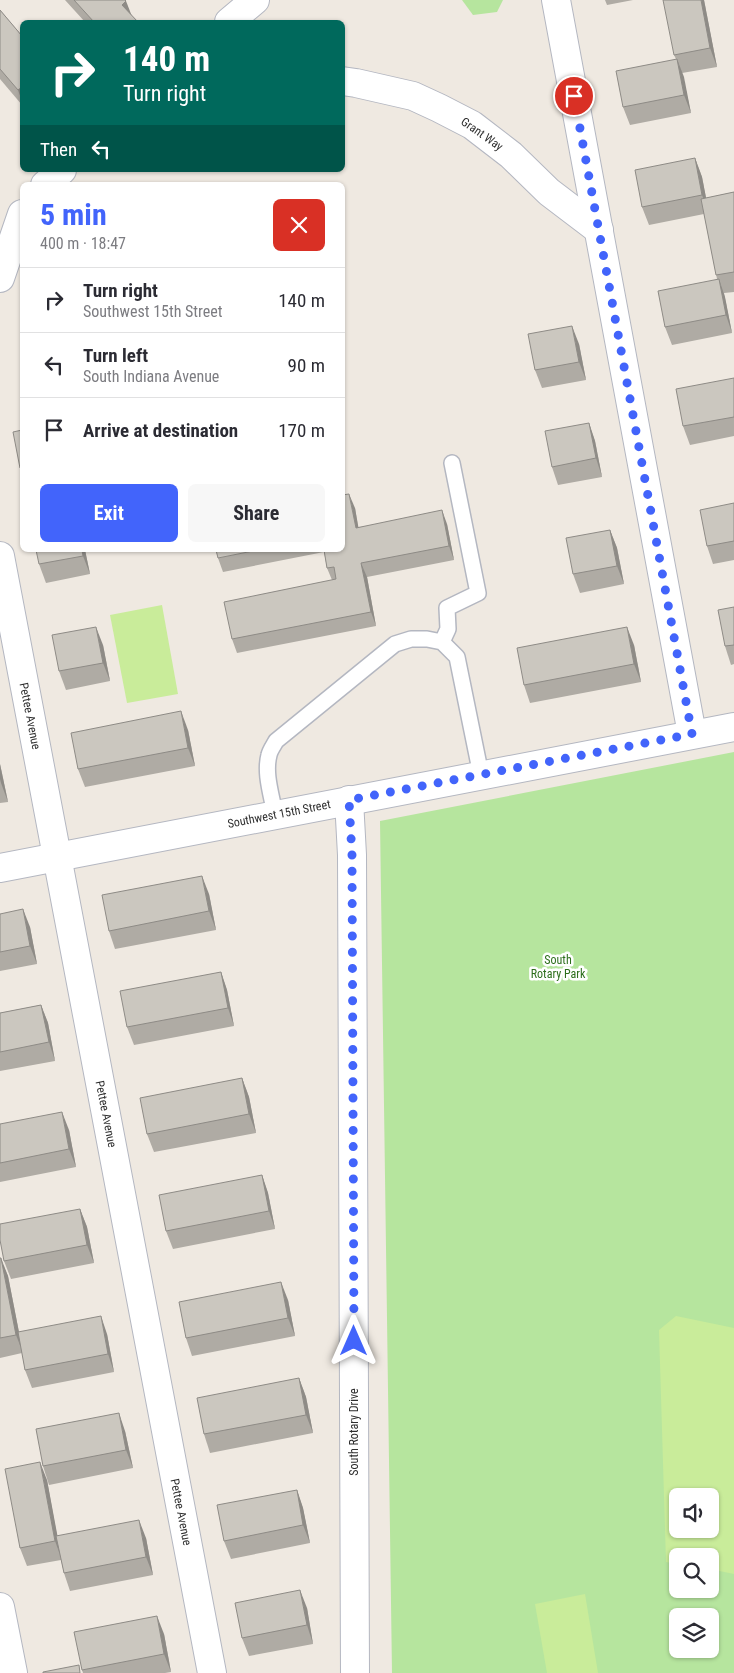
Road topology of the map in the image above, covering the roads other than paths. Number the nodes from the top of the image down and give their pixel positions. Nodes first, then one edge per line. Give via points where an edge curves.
1 (255, 0) edge
2 (556, 0) edge
3 (230, 20) edge
4 (345, 81) edge
5 (60, 172) edge
6 (48, 182) edge
7 (20, 208) edge
8 (20, 220) edge
9 (0, 226) edge
10 (600, 230) junction
11 (0, 278) edge
12 (452, 463) dead end
13 (0, 556) edge
14 (442, 642) junction
15 (734, 726) edge
16 (692, 734) junction
17 (481, 775) junction
18 (349, 800) junction
19 (275, 815) junction
20 (57, 857) junction
21 (0, 868) edge
22 (0, 1607) edge
23 (12, 1673) edge
24 (212, 1673) edge
25 (354, 1673) edge

1 - 3 street
2 - 10 street
4 - 10 street, Grant Way via 413,96 472,125
5 - 6 street
7 - 9 street
8 - 11 street
10 - 16 street
12 - 14 lane via 478,593 448,608 448,629
13 - 20 street, Pettee Avenue
14 - 17 lane via 457,657
14 - 19 lane via 411,639 395,644 276,741 269,754 268,766
15 - 16 street, Southwest 15th Street
16 - 17 street, Southwest 15th Street
17 - 18 street, Southwest 15th Street
18 - 19 street, Southwest 15th Street
18 - 25 street, South Rotary Drive via 352,855
19 - 20 street, Southwest 15th Street
20 - 21 street, Southwest 15th Street
20 - 24 street, Pettee Avenue
22 - 23 street

